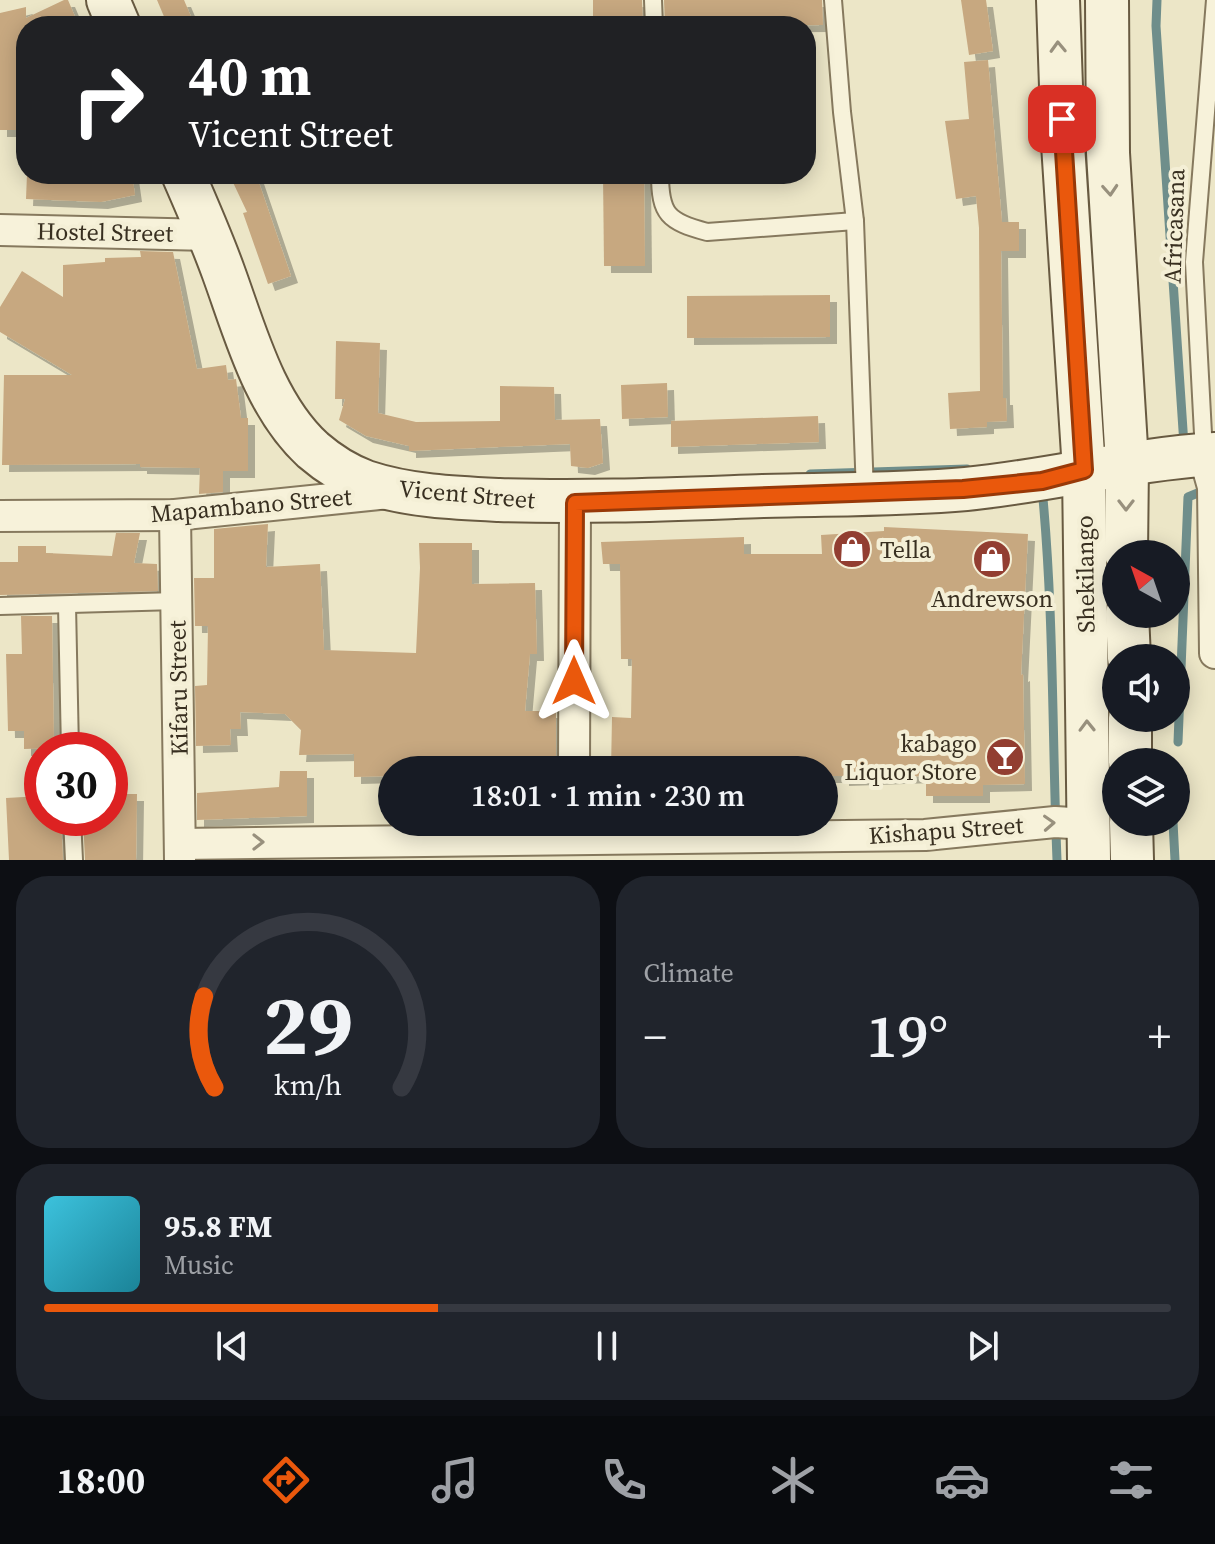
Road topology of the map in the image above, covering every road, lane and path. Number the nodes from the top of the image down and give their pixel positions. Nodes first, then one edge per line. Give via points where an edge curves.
1 (833, 0) edge
2 (1058, 0) edge
3 (1107, 0) edge
4 (1215, 0) edge
5 (187, 184) edge
6 (660, 184) edge
7 (855, 221) junction
8 (0, 230) edge
9 (209, 235) junction
10 (1209, 454) edge
11 (1127, 463) junction
12 (1084, 470) junction
13 (406, 491) junction
14 (865, 493) junction
15 (575, 503) junction
16 (175, 515) junction
17 (0, 516) edge
18 (1126, 540) edge
19 (177, 601) junction
20 (67, 605) junction
21 (0, 606) edge
22 (1215, 653) edge
23 (70, 732) edge
24 (574, 756) edge
25 (838, 834) edge
26 (73, 836) edge
27 (467, 836) edge
28 (1131, 836) edge
29 (1088, 842) edge
30 (180, 852) edge
31 (74, 860) edge
32 (1132, 860) edge

1 - 7 lane
12 -> 2 main road, Shekilango
3 -> 11 main road, Shekilango via 1108,153
4 - 10 lane, Africasana via 1194,262
5 - 9 main road, Vicent Street
6 - 7 lane via 667,213 685,226 707,232
7 - 14 lane
8 - 9 street, Hostel Street
9 - 13 main road, Vicent Street via 274,400 297,433 334,466 365,481
10 - 11 main road, Vicent Street
10 - 22 street
11 - 12 main road, Vicent Street
11 -> 18 main road, Shekilango
12 - 14 main road, Vicent Street via 1042,481
29 -> 12 main road, Shekilango
13 - 15 main road, Vicent Street
13 - 16 street, Mapambano Street
14 - 15 main road, Vicent Street
15 - 24 street
16 - 17 street, Mapambano Street
16 - 19 street, Kifaru Street
19 - 20 lane
19 - 30 street, Kifaru Street
20 - 21 lane
20 - 23 lane
25 -> 29 street, Kishapu Street via 925,835 1055,822
26 - 31 lane
30 -> 27 street, Kishapu Street
28 - 32 main road

